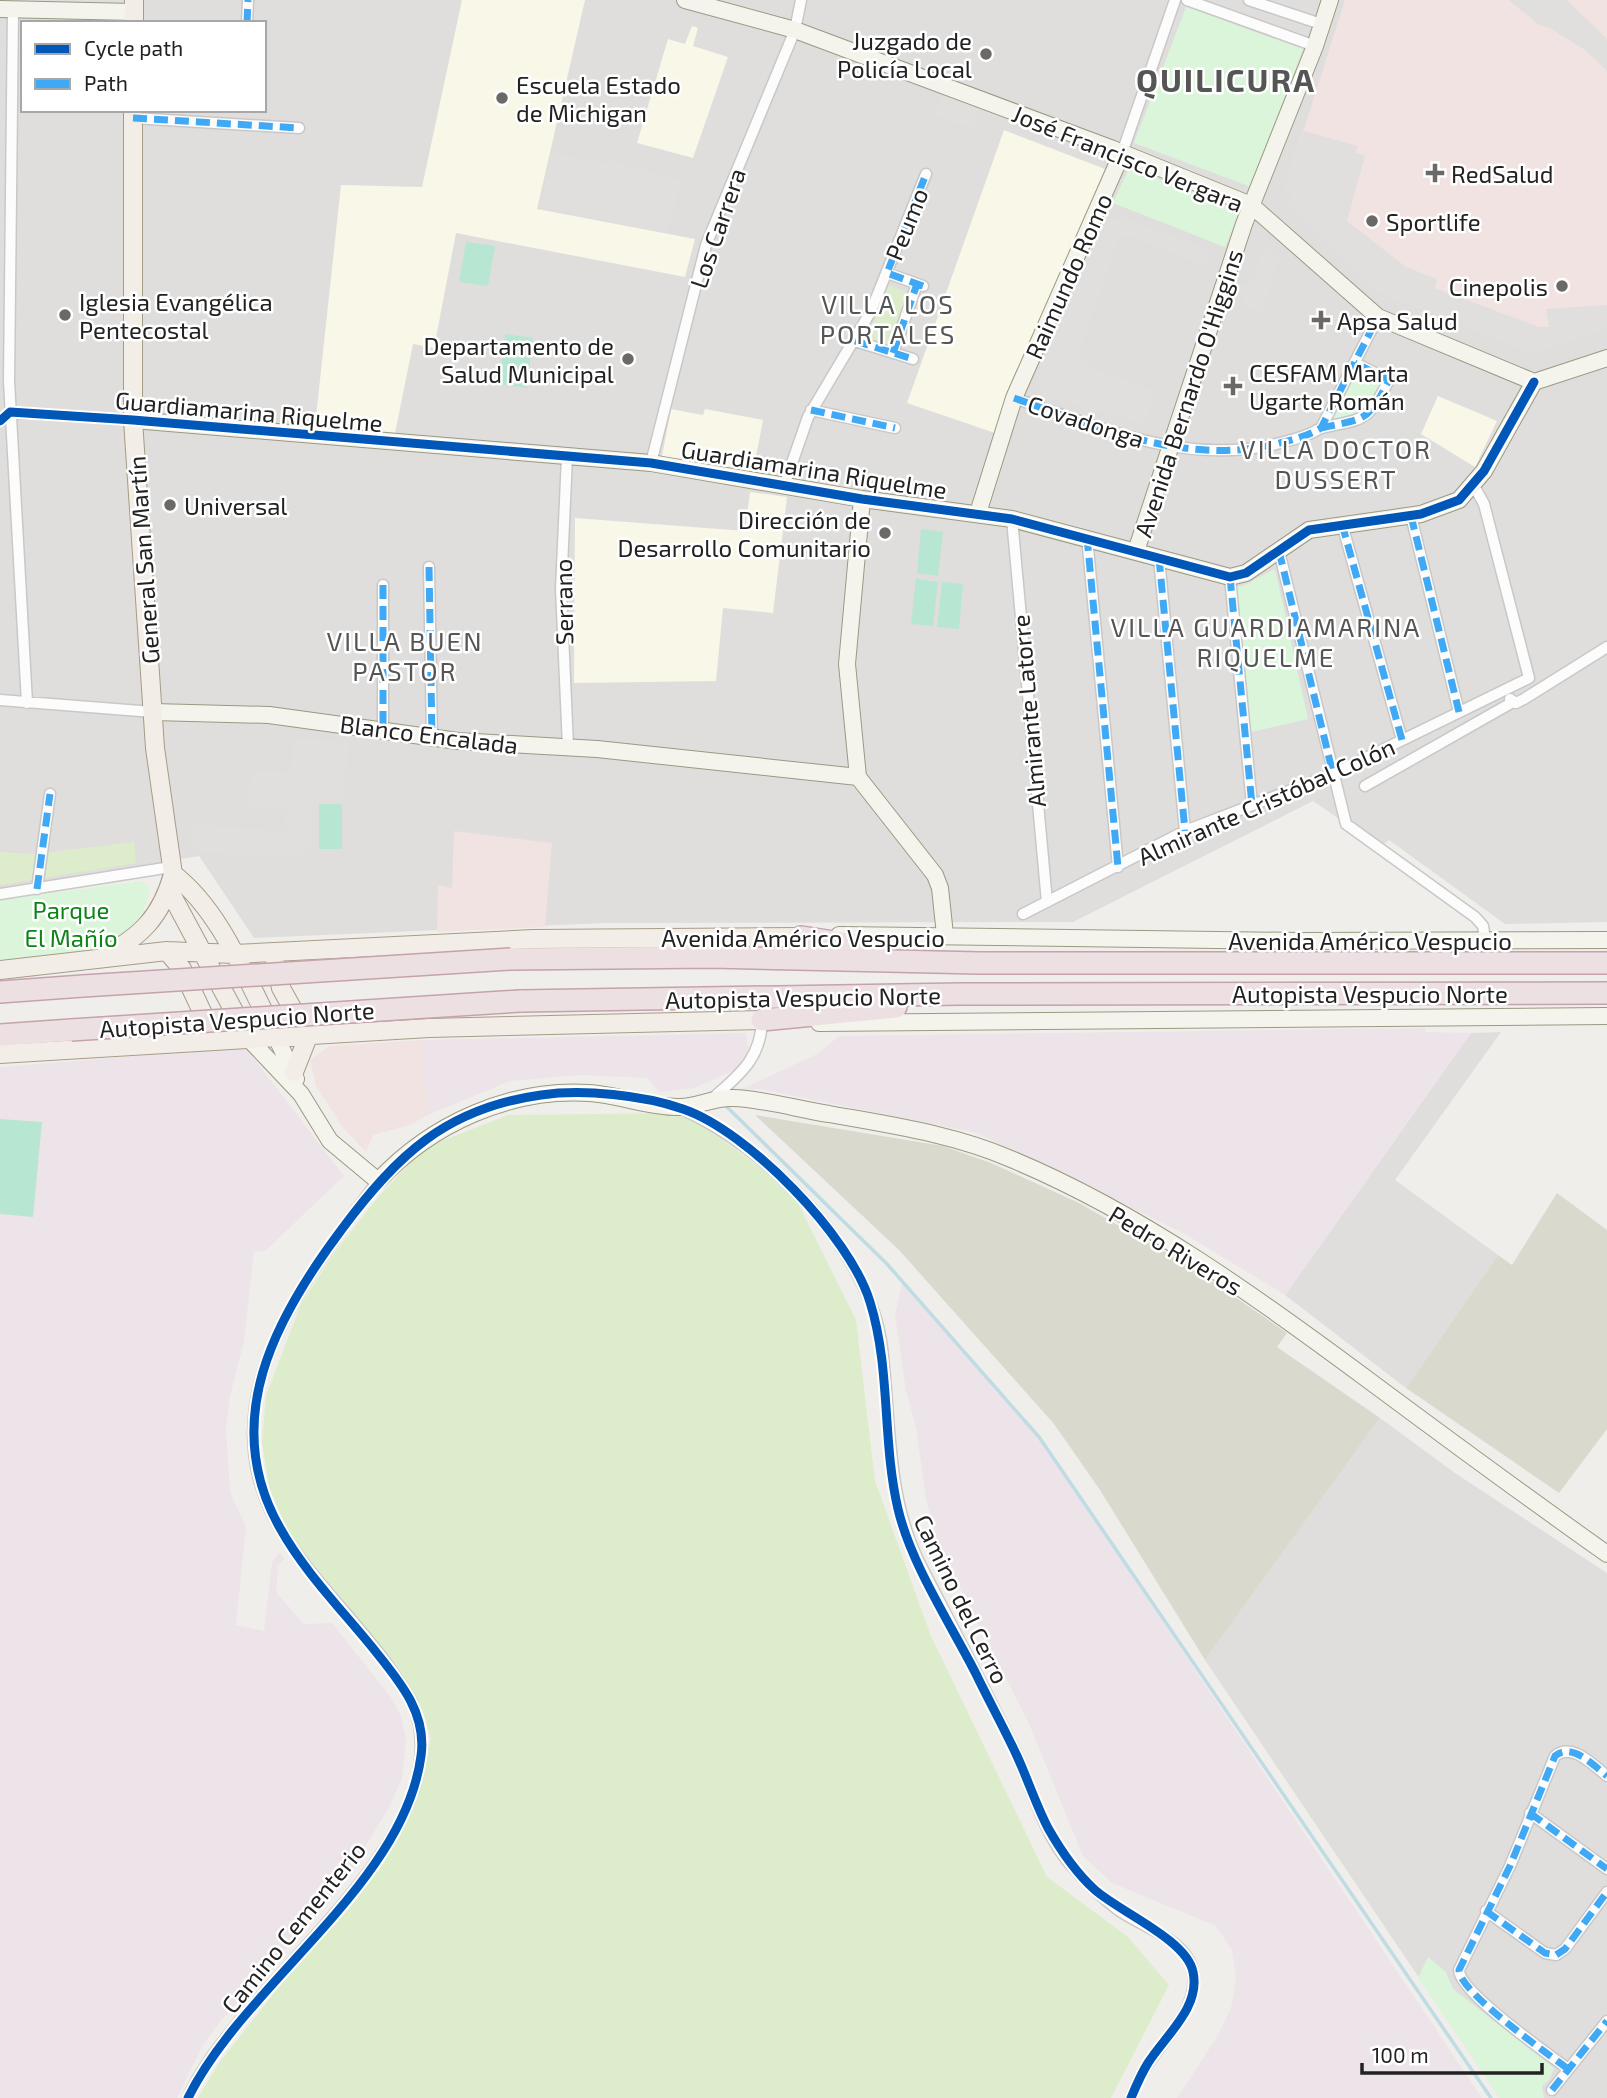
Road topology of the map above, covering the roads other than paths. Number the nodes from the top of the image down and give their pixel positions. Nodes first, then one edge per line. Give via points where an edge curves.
1 (248, 0) edge
2 (685, 0) edge
3 (801, 0) edge
4 (1175, 0) edge
5 (1187, 0) edge
6 (1249, 0) edge
7 (1330, 0) edge
8 (20, 7) edge
9 (134, 12) edge
10 (1241, 20) junction
11 (247, 21) edge
12 (1321, 24) junction
13 (795, 30) junction
14 (1315, 46) junction
15 (133, 114) edge
16 (299, 128) dead end
17 (1122, 153) junction
18 (926, 174) dead end
19 (1251, 205) junction
20 (887, 273) junction
21 (1378, 317) junction
22 (855, 341) junction
23 (893, 353) junction
24 (1607, 358) edge
25 (913, 359) dead end
26 (1355, 363) junction
27 (1534, 382) junction
28 (1014, 398) junction
29 (811, 410) junction
30 (10, 412) junction
31 (133, 420) junction
32 (0, 421) edge
33 (895, 428) dead end
34 (1321, 428) junction
35 (1170, 448) junction
36 (566, 457) junction
37 (651, 463) junction
38 (784, 486) junction
39 (1474, 486) junction
40 (862, 499) junction
41 (978, 513) junction
42 (1411, 516) junction
43 (1012, 519) junction
44 (1342, 524) junction
45 (1087, 537) junction
46 (1136, 551) junction
47 (1279, 551) junction
48 (1159, 558) junction
49 (429, 567) dead end
50 (1230, 577) junction
51 (383, 585) dead end
52 (1607, 647) edge
53 (1509, 689) junction
54 (0, 700) edge
55 (1513, 702) junction
56 (27, 703) junction
57 (153, 712) junction
58 (1459, 712) junction
59 (383, 730) junction
60 (432, 738) junction
61 (1402, 740) junction
62 (568, 747) junction
63 (1333, 774) junction
64 (858, 777) junction
65 (1364, 786) dead end
66 (50, 794) dead end
67 (1252, 806) junction
68 (1185, 831) junction
69 (1118, 867) junction
70 (171, 877) junction
71 (37, 889) junction
72 (0, 894) edge
73 (1046, 902) junction
74 (1023, 914) dead end
75 (945, 936) junction
76 (801, 937) junction
77 (1485, 940) junction
78 (1607, 940) edge
79 (167, 951) junction
80 (202, 952) junction
81 (277, 952) junction
82 (234, 954) junction
83 (101, 958) junction
84 (979, 963) junction
85 (1607, 963) edge
86 (0, 970) edge
87 (0, 992) edge
88 (1607, 993) edge
89 (960, 994) junction
90 (1607, 1016) edge
91 (762, 1020) junction
92 (309, 1034) junction
93 (0, 1035) edge
94 (276, 1037) junction
95 (248, 1038) junction
96 (213, 1040) junction
97 (0, 1054) edge
98 (294, 1073) junction
99 (301, 1094) junction
100 (712, 1099) junction
101 (680, 1108) junction
102 (378, 1181) junction
103 (1607, 1554) edge
104 (1607, 1776) edge
105 (1530, 1813) junction
106 (1607, 1869) edge
107 (1607, 1892) edge
108 (1486, 1911) junction
109 (1607, 2021) edge
110 (1568, 2069) junction
111 (1552, 2090) dead end
112 (187, 2098) edge
113 (1131, 2098) edge

1 - 11 street
2 - 13 street, José Francisco Vergara
3 - 13 street, Los Carrera
4 - 17 street, Raimundo Romo
5 - 10 street
6 - 10 street
6 - 12 street
7 - 12 street, Avenida Bernardo O'Higgins
8 - 9 street
8 - 30 street
10 - 14 street
12 - 14 street, Avenida Bernardo O'Higgins
13 - 17 street, José Francisco Vergara
13 - 37 street, Los Carrera via 706,245
14 - 19 street, Avenida Bernardo O'Higgins
15 - 16 street, General San Martín
15 - 31 main road, General San Martín
17 - 19 street, José Francisco Vergara
17 - 28 street, Raimundo Romo
18 - 20 street, Peumo
19 - 21 street, José Francisco Vergara
19 - 35 street, Avenida Bernardo O'Higgins
20 - 22 street, Peumo
20 - 23 street via 920,285
21 - 26 street
21 - 27 street, José Francisco Vergara
22 - 23 street
22 - 29 street, Peumo
23 - 25 street
24 - 27 street
26 - 34 street
26 - 34 street, Covadonga via 1389,380 1376,407 1365,418
27 - 39 street
28 - 35 street, Covadonga
28 - 41 street, Raimundo Romo
29 - 33 street
29 - 38 street, Peumo
30 - 31 street, Guardiamarina Riquelme
30 - 32 street
30 - 56 street
31 - 36 street, Guardiamarina Riquelme
31 - 57 main road, General San Martín
34 - 35 street, Covadonga via 1255,449
35 - 46 street, Avenida Bernardo O'Higgins
36 - 37 street, Guardiamarina Riquelme
36 - 62 street, Serrano via 561,589
37 - 38 street, Guardiamarina Riquelme
38 - 40 street, Guardiamarina Riquelme
39 - 42 street via 1452,504
39 - 53 street, Almirante Cristóbal Colón via 1484,504 1529,678
40 - 41 street, Guardiamarina Riquelme
40 - 64 street via 847,664
41 - 43 street, Guardiamarina Riquelme
42 - 44 street
42 - 58 street
43 - 45 street, Guardiamarina Riquelme
43 - 73 street, Almirante Latorre
44 - 47 street via 1309,530
44 - 61 street
45 - 46 street, Guardiamarina Riquelme
45 - 69 street
46 - 48 street, Guardiamarina Riquelme
47 - 50 street via 1246,573
47 - 63 street
48 - 50 street, Guardiamarina Riquelme
48 - 68 street
49 - 60 street
50 - 67 street
51 - 59 street
52 - 55 street
53 - 55 street
53 - 58 street, Almirante Cristóbal Colón
54 - 56 street, Blanco Encalada
55 - 65 street
56 - 57 street, Blanco Encalada
57 - 59 street, Blanco Encalada via 269,715
57 - 70 main road, General San Martín
58 - 61 street, Almirante Cristóbal Colón
59 - 60 street, Blanco Encalada
60 - 62 street, Blanco Encalada
61 - 63 street, Almirante Cristóbal Colón
62 - 64 street, Blanco Encalada
63 - 67 street, Almirante Cristóbal Colón
63 - 77 street via 1346,824 1475,917 1483,926
64 - 75 street via 935,875
66 - 71 street
67 - 68 street, Almirante Cristóbal Colón
68 - 69 street, Almirante Cristóbal Colón
69 - 73 street, Almirante Cristóbal Colón
70 - 71 street
70 - 80 main road, General San Martín
70 - 82 main road via 191,888
70 - 83 main road via 148,927
71 - 72 street
73 - 74 street, Almirante Cristóbal Colón
75 - 76 street, Avenida Américo Vespucio
75 - 77 street, Avenida Américo Vespucio
76 - 81 main road, Avenida Américo Vespucio via 533,939
76 - 84 highway
77 - 78 street, Avenida Américo Vespucio
79 - 80 main road, Avenida Américo Vespucio
79 - 83 main road, Avenida Américo Vespucio
79 - 96 main road via 182,970
80 - 82 main road, Avenida Américo Vespucio
80 - 95 main road, General San Martín
81 - 82 main road, Avenida Américo Vespucio
81 - 92 main road via 281,988
82 - 94 main road
83 - 86 main road, Avenida Américo Vespucio
84 - 85 highway, Autopista Vespucio Norte
84 - 87 highway, Autopista Vespucio Norte, bridge via 712,957 511,959
88 - 89 highway, Autopista Vespucio Norte
89 - 91 highway via 870,1010
89 - 93 highway, Autopista Vespucio Norte, bridge via 520,1001
90 - 91 street
91 - 92 main road
91 - 100 street via 754,1058
92 - 94 main road
92 - 98 main road
94 - 95 main road
94 - 98 street
95 - 96 main road
95 - 99 street
96 - 97 main road
98 - 99 street
99 - 102 street via 330,1142
100 - 101 street, Pedro Riveros
100 - 103 street, Pedro Riveros via 770,1104 958,1140 1065,1186 1184,1250
101 - 102 street, Camino Cementerio via 586,1093 514,1100 431,1135
101 - 113 street, Camino del Cerro via 715,1124 764,1162 808,1206 852,1264 868,1293 881,1344 898,1509 914,1552 1067,1860 1118,1909 1180,1949 1194,1970 1193,1996 1148,2062
102 - 112 street, Camino Cementerio via 312,1271 280,1328 258,1388 252,1442 259,1483 279,1527 412,1702 422,1734 419,1770 399,1823 367,1874 222,2043
104 - 105 street via 1574,1752 1563,1750 1553,1759
105 - 106 street
105 - 108 street
107 - 108 street via 1556,1955 1545,1953
108 - 110 street via 1460,1968 1462,1982
109 - 110 street
110 - 111 street

